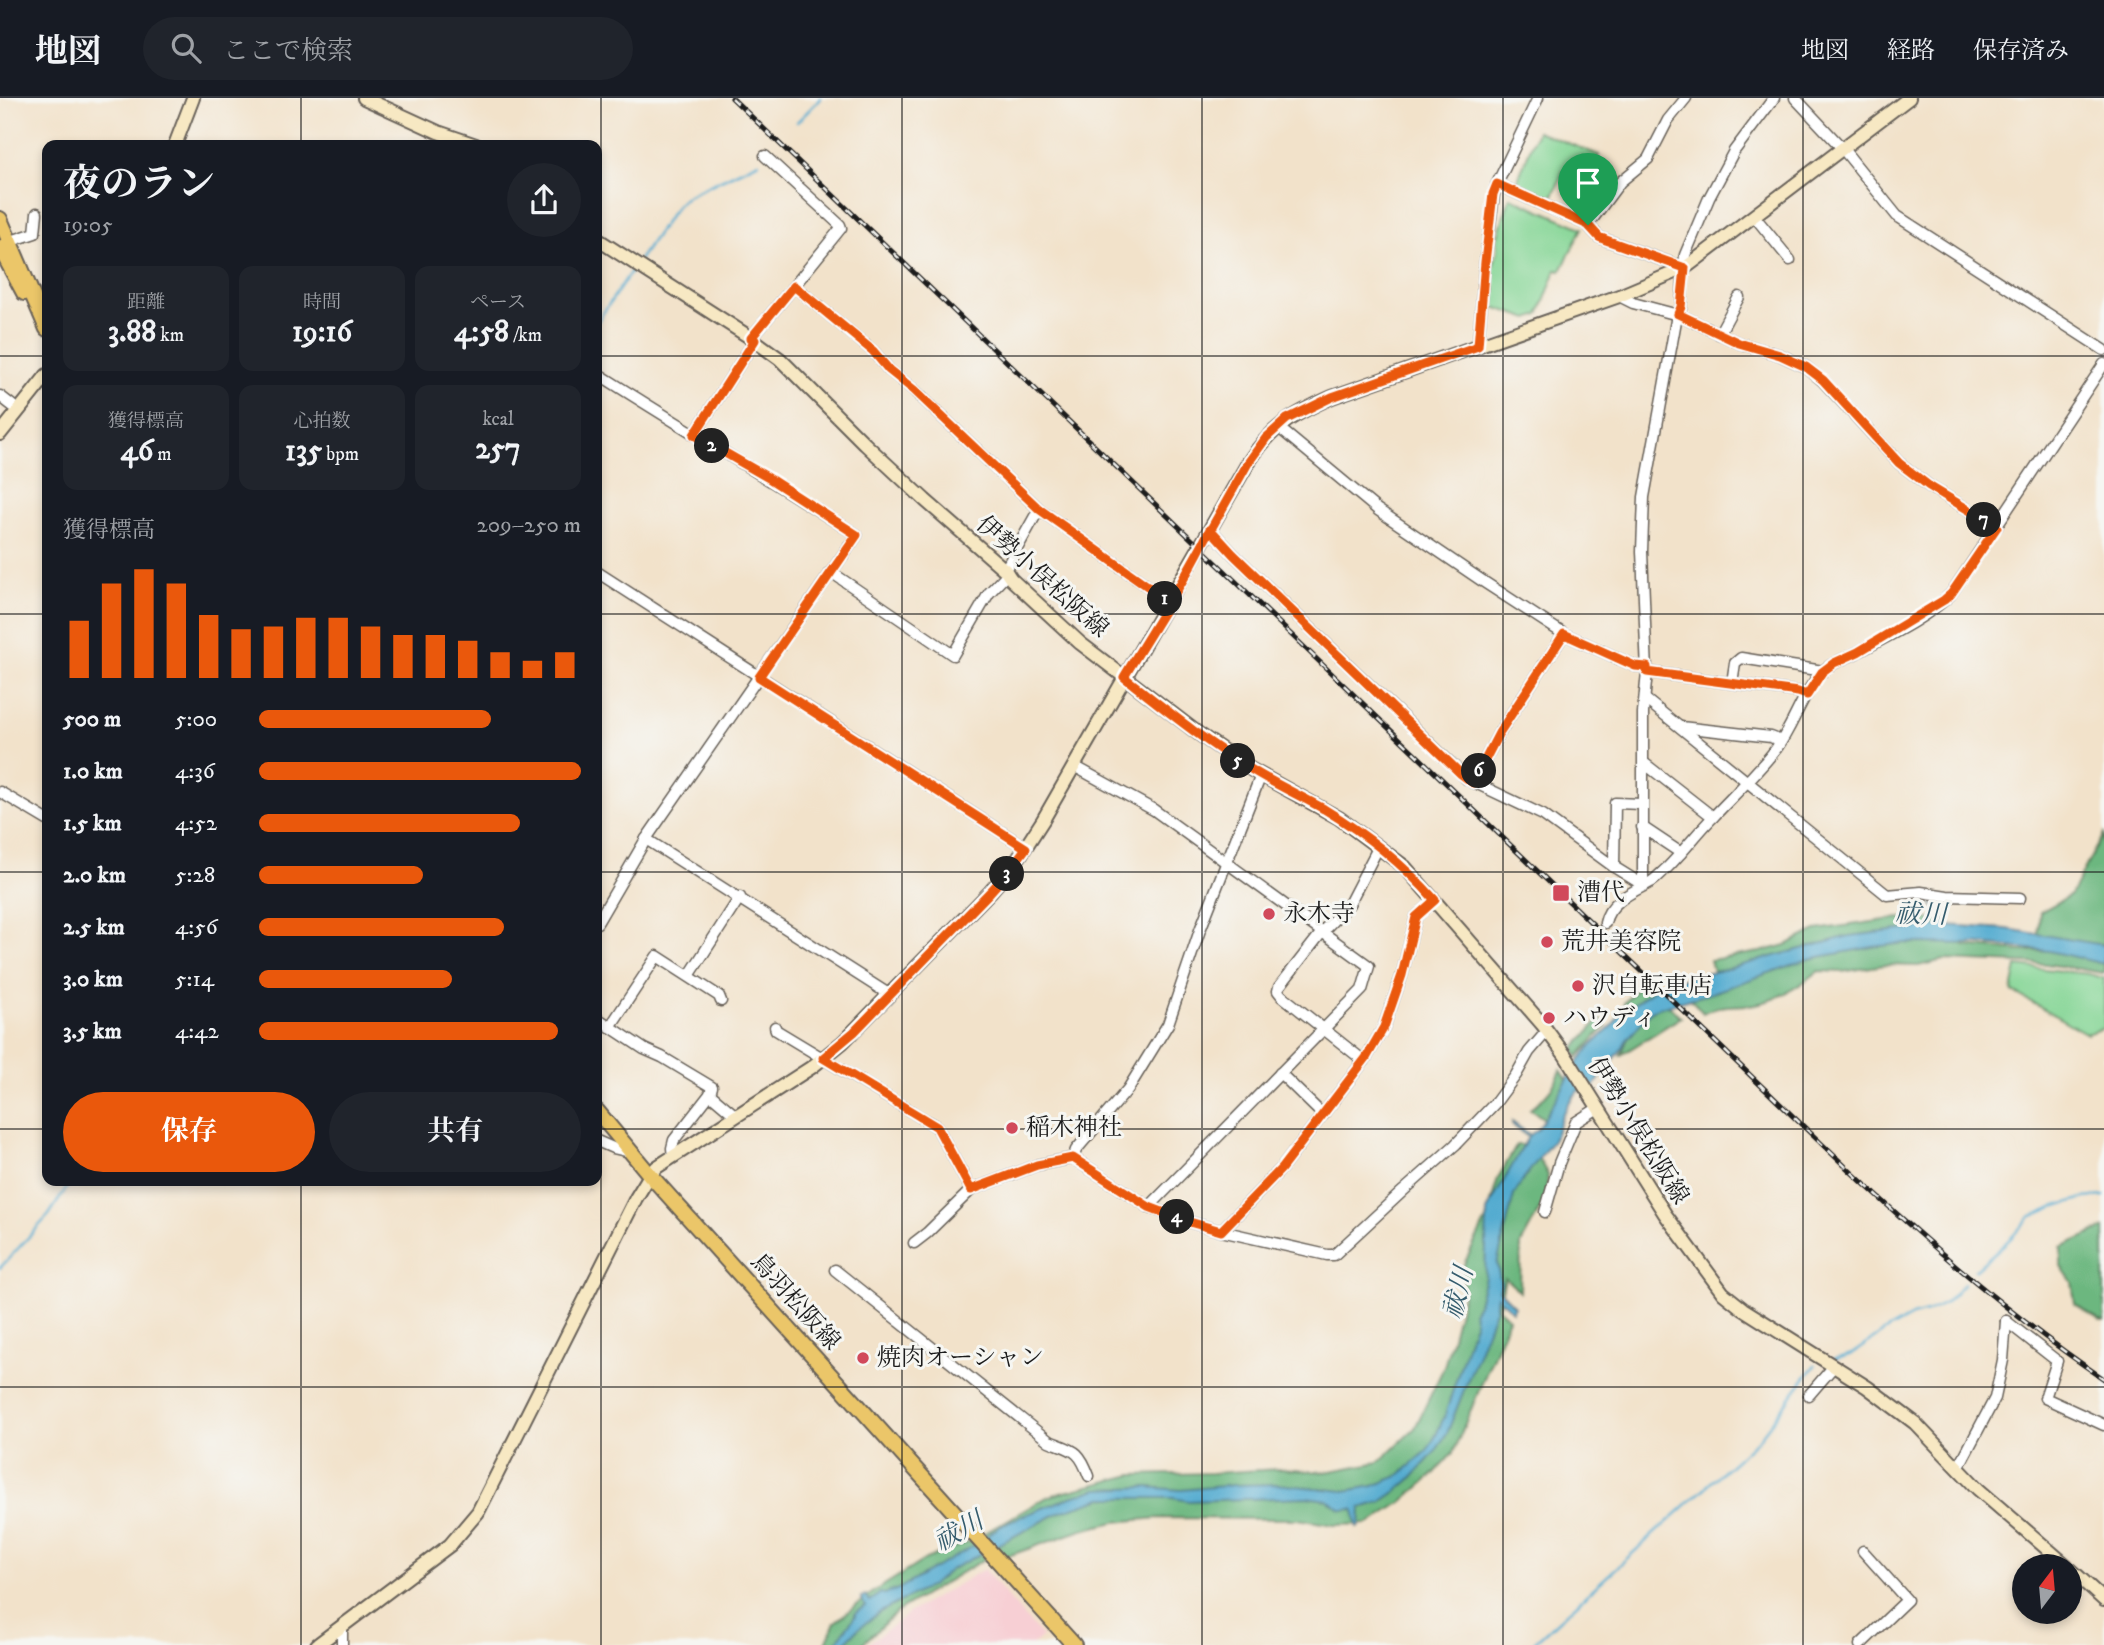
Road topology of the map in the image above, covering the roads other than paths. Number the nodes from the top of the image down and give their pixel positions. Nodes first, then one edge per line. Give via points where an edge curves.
1 (193, 98) edge
2 (364, 98) edge
3 (1538, 98) edge
4 (1686, 98) edge
5 (1774, 98) edge
6 (1795, 98) edge
7 (1909, 98) edge
8 (380, 101) edge
9 (177, 140) edge
10 (461, 140) edge
11 (1843, 149) junction
12 (765, 156) dead end
13 (1497, 184) junction
14 (37, 213) dead end
15 (1755, 217) junction
16 (0, 219) edge
17 (1588, 225) junction
18 (602, 242) edge
19 (5, 245) edge
20 (1790, 260) dead end
21 (1685, 268) junction
22 (794, 286) junction
23 (1619, 296) junction
24 (1739, 297) dead end
25 (1678, 314) junction
26 (42, 319) edge
27 (42, 327) edge
28 (1719, 334) junction
29 (753, 339) junction
30 (1478, 346) junction
31 (2104, 351) edge
32 (2104, 364) edge
33 (602, 376) edge
34 (42, 381) edge
35 (0, 396) edge
36 (18, 410) junction
37 (1278, 427) junction
38 (1, 430) edge
39 (694, 435) junction
40 (1039, 509) junction
41 (1997, 527) junction
42 (1210, 529) junction
43 (831, 572) junction
44 (1006, 572) junction
45 (602, 575) edge
46 (1170, 602) junction
47 (1564, 634) junction
48 (1647, 670) junction
49 (1824, 671) junction
50 (759, 677) junction
51 (1124, 677) junction
52 (1732, 683) junction
53 (1807, 695) junction
54 (1645, 699) junction
55 (1680, 727) junction
56 (1781, 741) junction
57 (1643, 763) junction
58 (1074, 766) junction
59 (1261, 775) junction
60 (1473, 783) junction
61 (1747, 783) junction
62 (0, 792) edge
63 (1642, 804) junction
64 (42, 817) edge
65 (1713, 817) junction
66 (1642, 827) junction
67 (646, 838) junction
68 (1378, 846) junction
69 (1026, 848) junction
70 (1681, 853) junction
71 (1227, 862) junction
72 (1614, 867) junction
73 (1643, 885) junction
74 (740, 897) junction
75 (2020, 898) dead end
76 (1435, 900) junction
77 (602, 914) edge
78 (1605, 923) dead end
79 (1322, 932) junction
80 (689, 976) junction
81 (890, 995) junction
82 (721, 1000) dead end
83 (602, 1021) edge
84 (610, 1027) junction
85 (775, 1027) dead end
86 (1323, 1028) junction
87 (1547, 1031) junction
88 (823, 1058) junction
89 (1364, 1060) junction
90 (1280, 1073) junction
91 (710, 1094) junction
92 (1597, 1107) junction
93 (1323, 1115) junction
94 (736, 1116) junction
95 (602, 1117) edge
96 (602, 1143) edge
97 (631, 1152) junction
98 (673, 1157) junction
99 (1073, 1158) junction
100 (650, 1175) junction
101 (971, 1190) junction
102 (1149, 1207) junction
103 (1545, 1212) dead end
104 (1221, 1231) junction
105 (914, 1243) dead end
106 (835, 1270) dead end
107 (1834, 1366) junction
108 (1809, 1395) dead end
109 (2104, 1425) edge
110 (1958, 1468) junction
111 (1088, 1476) dead end
112 (1863, 1551) dead end
113 (2052, 1554) edge
114 (2082, 1580) edge
115 (2104, 1600) edge
116 (342, 1628) junction
117 (317, 1645) edge
118 (342, 1645) edge
119 (1074, 1645) edge
120 (1860, 1645) edge

1 - 9 street
2 - 8 street
3 - 13 street
4 - 17 street via 1668,120 1648,159 1620,182
5 - 21 street via 1722,171 1685,255
6 - 11 street
7 - 11 street
8 - 10 street
11 - 15 street
11 - 31 street via 1897,216
12 - 22 street via 841,228
13 - 17 street
13 - 30 street
14 - 19 street via 35,233
15 - 20 street
15 - 21 street
16 - 19 main road
17 - 21 street via 1599,237
18 - 29 street, 伊勢小俣松阪線
19 - 26 main road
19 - 27 main road
21 - 23 street
21 - 25 street
22 - 29 street
22 - 40 street via 873,351
23 - 25 street
23 - 30 street
24 - 28 street
25 - 28 street
25 - 48 street via 1644,497
28 - 41 street via 1788,358 1815,373 1899,463
29 - 39 street
29 - 44 street, 伊勢小俣松阪線 via 795,372 849,429
30 - 37 street via 1332,397
32 - 41 street
33 - 39 street
34 - 36 street
35 - 36 street
36 - 38 street
37 - 42 street via 1259,446
37 - 47 street via 1378,510
39 - 43 street via 857,535
40 - 44 street
40 - 46 street
41 - 49 street via 1944,600
42 - 46 street
42 - 60 street
43 - 44 street via 953,655
43 - 50 street
44 - 51 street, 伊勢小俣松阪線
45 - 50 street
46 - 51 street
47 - 48 street
47 - 60 street via 1499,733
48 - 52 street
48 - 54 street
49 - 52 street via 1741,658 1735,663
49 - 53 street
50 - 67 street
50 - 69 street
51 - 58 street
51 - 59 street, 伊勢小俣松阪線
52 - 53 street
53 - 56 street
54 - 55 street
54 - 57 street
55 - 56 street
55 - 61 street
56 - 61 street
57 - 63 street
57 - 65 street
58 - 69 street
58 - 71 street via 1154,810
59 - 68 street, 伊勢小俣松阪線
59 - 71 street
60 - 72 street via 1543,816
61 - 65 street
61 - 75 street via 1886,895 1921,892
62 - 64 street
63 - 66 street
63 - 72 street via 1615,803
65 - 70 street
66 - 70 street
66 - 73 street
67 - 74 street
67 - 77 street
68 - 76 street, 伊勢小俣松阪線
68 - 79 street via 1349,904
69 - 81 street
70 - 73 street
71 - 79 street
71 - 99 street via 1168,1024 1128,1089
72 - 73 street
73 - 78 street via 1615,905
74 - 80 street
74 - 81 street
76 - 87 street, 伊勢小俣松阪線
76 - 89 street via 1416,917 1384,1027
79 - 86 street via 1278,991
79 - 86 street via 1369,966 1362,990
80 - 82 street
80 - 84 street via 657,956
81 - 88 street
83 - 84 street
84 - 91 street via 712,1087
85 - 88 street
86 - 89 street
86 - 90 street
87 - 92 street, 伊勢小俣松阪線
87 - 104 street via 1496,1102 1334,1255
88 - 94 street
88 - 101 street via 937,1127
89 - 93 street
90 - 93 street
90 - 102 street
91 - 94 street
91 - 98 street via 674,1140
92 - 103 street via 1576,1122
92 - 107 street, 伊勢小俣松阪線 via 1719,1289
93 - 104 street via 1281,1169
94 - 98 street
95 - 97 main road, 鳥羽松阪線
96 - 97 street
97 - 100 main road, 鳥羽松阪線
98 - 100 street
99 - 101 street via 1037,1165
99 - 102 street
100 - 116 street via 478,1512 450,1545
100 - 119 main road, 鳥羽松阪線
101 - 105 street
102 - 104 street
106 - 111 street via 1049,1441 1077,1452
107 - 108 street
107 - 110 street, 伊勢小俣松阪線 via 1915,1423
109 - 110 street via 2045,1398 2057,1361 2006,1321 1995,1398
110 - 113 street, 伊勢小俣松阪線
112 - 120 street via 1907,1600
114 - 115 street, 伊勢小俣松阪線
116 - 117 street
116 - 118 street

